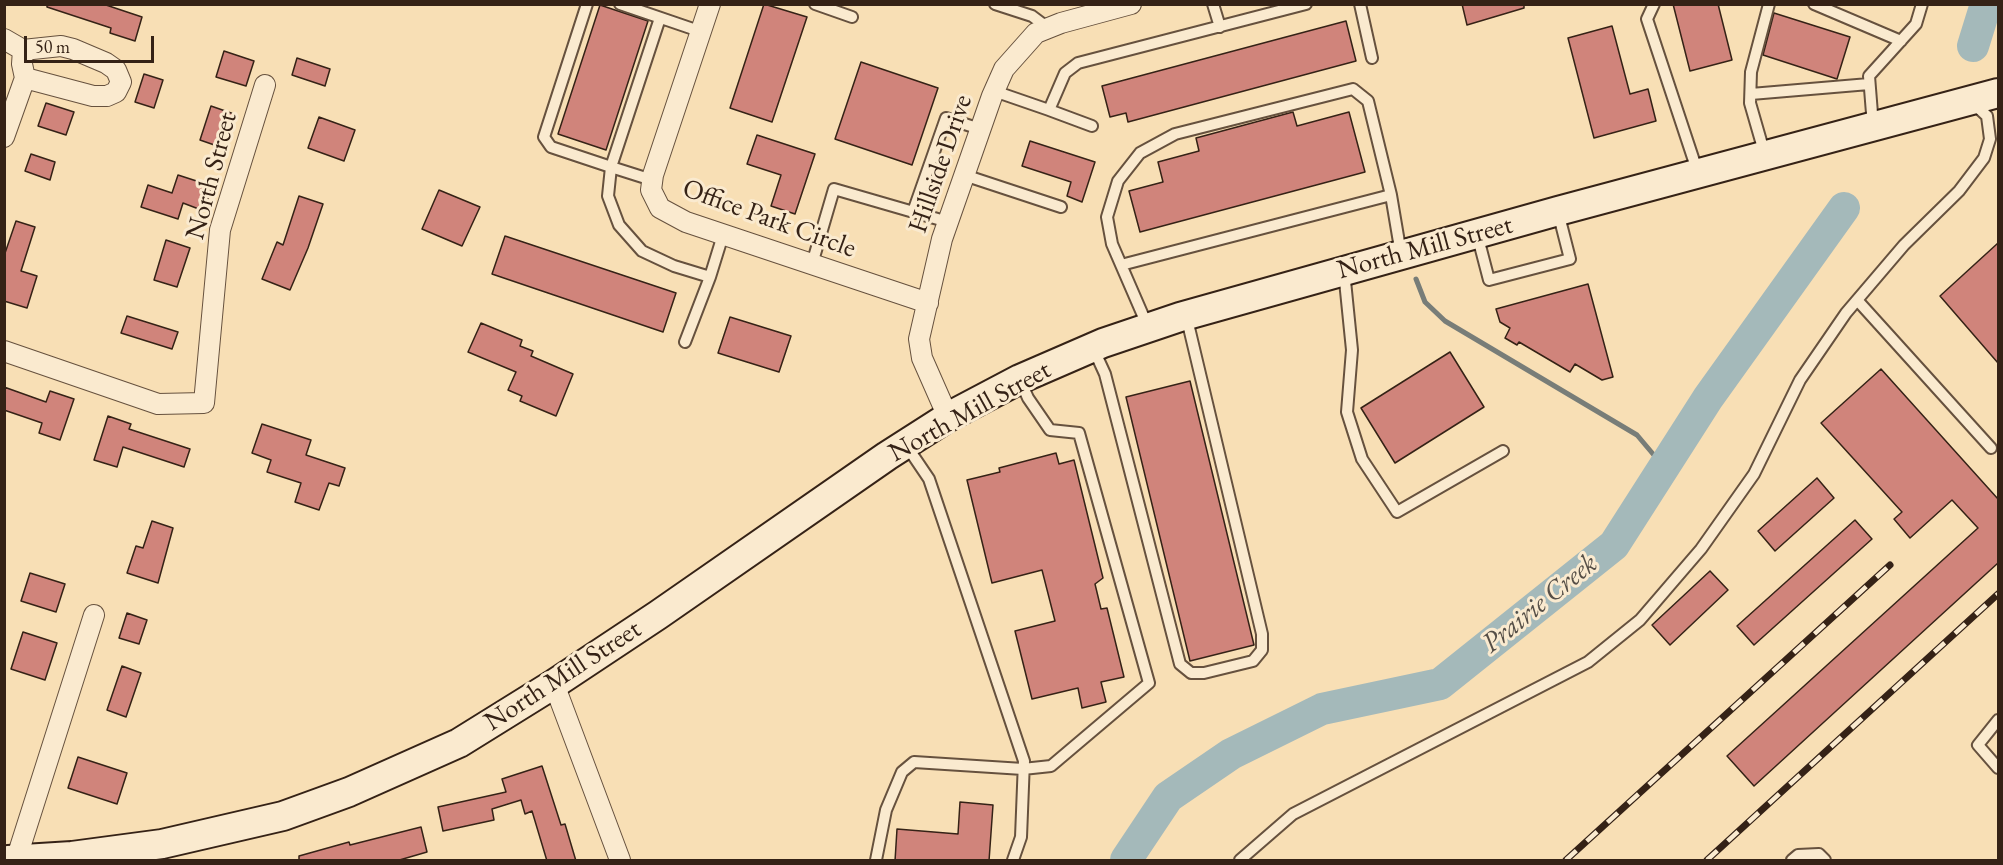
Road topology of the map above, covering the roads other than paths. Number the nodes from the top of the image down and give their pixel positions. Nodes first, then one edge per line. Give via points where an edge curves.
1 (587, 4) edge
2 (620, 4) edge
3 (711, 4) edge
4 (814, 4) edge
5 (994, 4) edge
6 (1131, 4) edge
7 (1213, 4) edge
8 (1306, 4) edge
9 (1360, 4) edge
10 (1654, 4) edge
11 (1769, 4) edge
12 (1814, 4) edge
13 (1922, 4) edge
14 (852, 17) dead end
15 (660, 18) junction
16 (1220, 27) junction
17 (1048, 28) junction
18 (702, 32) junction
19 (4, 39) edge
20 (1901, 41) junction
21 (23, 50) junction
22 (1372, 58) dead end
23 (25, 78) junction
24 (1869, 84) junction
25 (265, 85) dead end
26 (994, 91) junction
27 (1998, 93) edge
28 (1751, 94) junction
29 (1970, 100) junction
30 (1049, 110) junction
31 (1092, 126) dead end
32 (1873, 127) junction
33 (980, 129) junction
34 (4, 137) edge
35 (1765, 156) junction
36 (611, 167) junction
37 (1698, 174) junction
38 (964, 175) junction
39 (652, 180) junction
40 (1391, 195) junction
41 (1061, 207) dead end
42 (1558, 211) junction
43 (913, 213) junction
44 (948, 222) junction
45 (1477, 234) junction
46 (723, 235) junction
47 (1401, 255) junction
48 (812, 264) junction
49 (1121, 266) junction
50 (1344, 271) junction
51 (710, 277) junction
52 (1858, 301) junction
53 (928, 303) junction
54 (1186, 315) junction
55 (1148, 328) junction
56 (685, 342) dead end
57 (1093, 348) junction
58 (4, 351) edge
59 (1020, 379) junction
60 (948, 417) junction
61 (906, 444) junction
62 (1991, 448) dead end
63 (1503, 451) dead end
64 (94, 615) dead end
65 (554, 684) junction
66 (1998, 720) edge
67 (1998, 768) edge
68 (1023, 769) junction
69 (73, 858) edge
70 (16, 860) edge
71 (8, 861) edge
72 (620, 861) edge
73 (876, 861) edge
74 (1013, 861) edge
75 (1240, 861) edge
76 (1792, 861) edge
77 (1825, 861) edge

1 - 36 lane via 544,137 551,147
2 - 15 lane
3 - 18 street, Office Park Circle
4 - 14 lane
5 - 17 lane via 1032,16
6 - 17 street, Hillside Drive
7 - 16 lane
8 - 16 lane
9 - 22 lane
10 - 37 lane via 1647,19
11 - 28 lane via 1751,72
12 - 20 lane
13 - 20 lane via 1916,24
15 - 18 lane
15 - 36 lane
16 - 30 lane via 1078,63 1065,73
17 - 26 street, Hillside Drive via 1036,33 1004,69
18 - 39 street, Office Park Circle
19 - 21 street
20 - 24 lane via 1869,76
21 - 23 street
21 - 23 street via 61,46 73,49 106,63 116,70 121,81 117,92 93,96
23 - 34 street
24 - 28 lane
24 - 32 lane
25 - 58 street, North Street via 220,230 204,403 158,405
26 - 30 lane
26 - 33 street, Hillside Drive
27 - 29 main road, North Mill Street
28 - 35 lane
29 - 32 main road, North Mill Street
29 - 52 lane via 1987,116 1990,139 1984,158 1959,191 1904,245
30 - 31 lane
32 - 35 main road, North Mill Street
33 - 38 street, Hillside Drive
33 - 43 lane via 946,117
35 - 37 main road, North Mill Street
36 - 39 lane
36 - 51 lane via 608,196 619,225 642,251
37 - 42 main road, North Mill Street
38 - 41 lane
38 - 44 street, Hillside Drive
39 - 46 street, Office Park Circle via 651,190 660,208
40 - 47 lane
40 - 49 lane
40 - 49 lane via 1368,101 1353,89 1175,134 1140,153 1118,181 1107,217
42 - 45 main road, North Mill Street
42 - 45 lane via 1570,259 1489,280
43 - 44 lane
43 - 48 lane via 834,189
44 - 53 street, Hillside Drive
45 - 47 main road, North Mill Street
46 - 48 street, Office Park Circle
46 - 51 lane
47 - 50 main road, North Mill Street
48 - 53 street, Office Park Circle
49 - 55 lane
50 - 54 main road, North Mill Street
50 - 63 lane via 1352,350 1347,412 1362,459 1397,512
51 - 56 lane
52 - 62 lane
52 - 75 lane via 1800,380 1754,474 1701,549 1640,620 1588,662 1293,814
53 - 60 street, Hillside Drive via 919,339 922,358
54 - 55 main road, North Mill Street
54 - 57 lane via 1262,634 1262,650 1253,661 1204,673 1191,673 1180,664 1105,374
55 - 57 main road, North Mill Street
57 - 59 main road, North Mill Street
59 - 60 main road, North Mill Street
59 - 68 lane via 1050,430 1080,433 1149,684 1051,766
60 - 61 main road, North Mill Street
61 - 65 main road, North Mill Street
61 - 68 lane via 929,479 1024,760
64 - 70 street
65 - 69 main road, North Mill Street via 459,743 349,792 283,816
65 - 72 street
66 - 67 lane via 1978,745
68 - 73 lane via 914,762 902,772 886,810
68 - 74 lane via 1021,837
69 - 70 main road, North Mill Street
70 - 71 main road, North Mill Street
76 - 77 lane via 1797,855 1819,854

